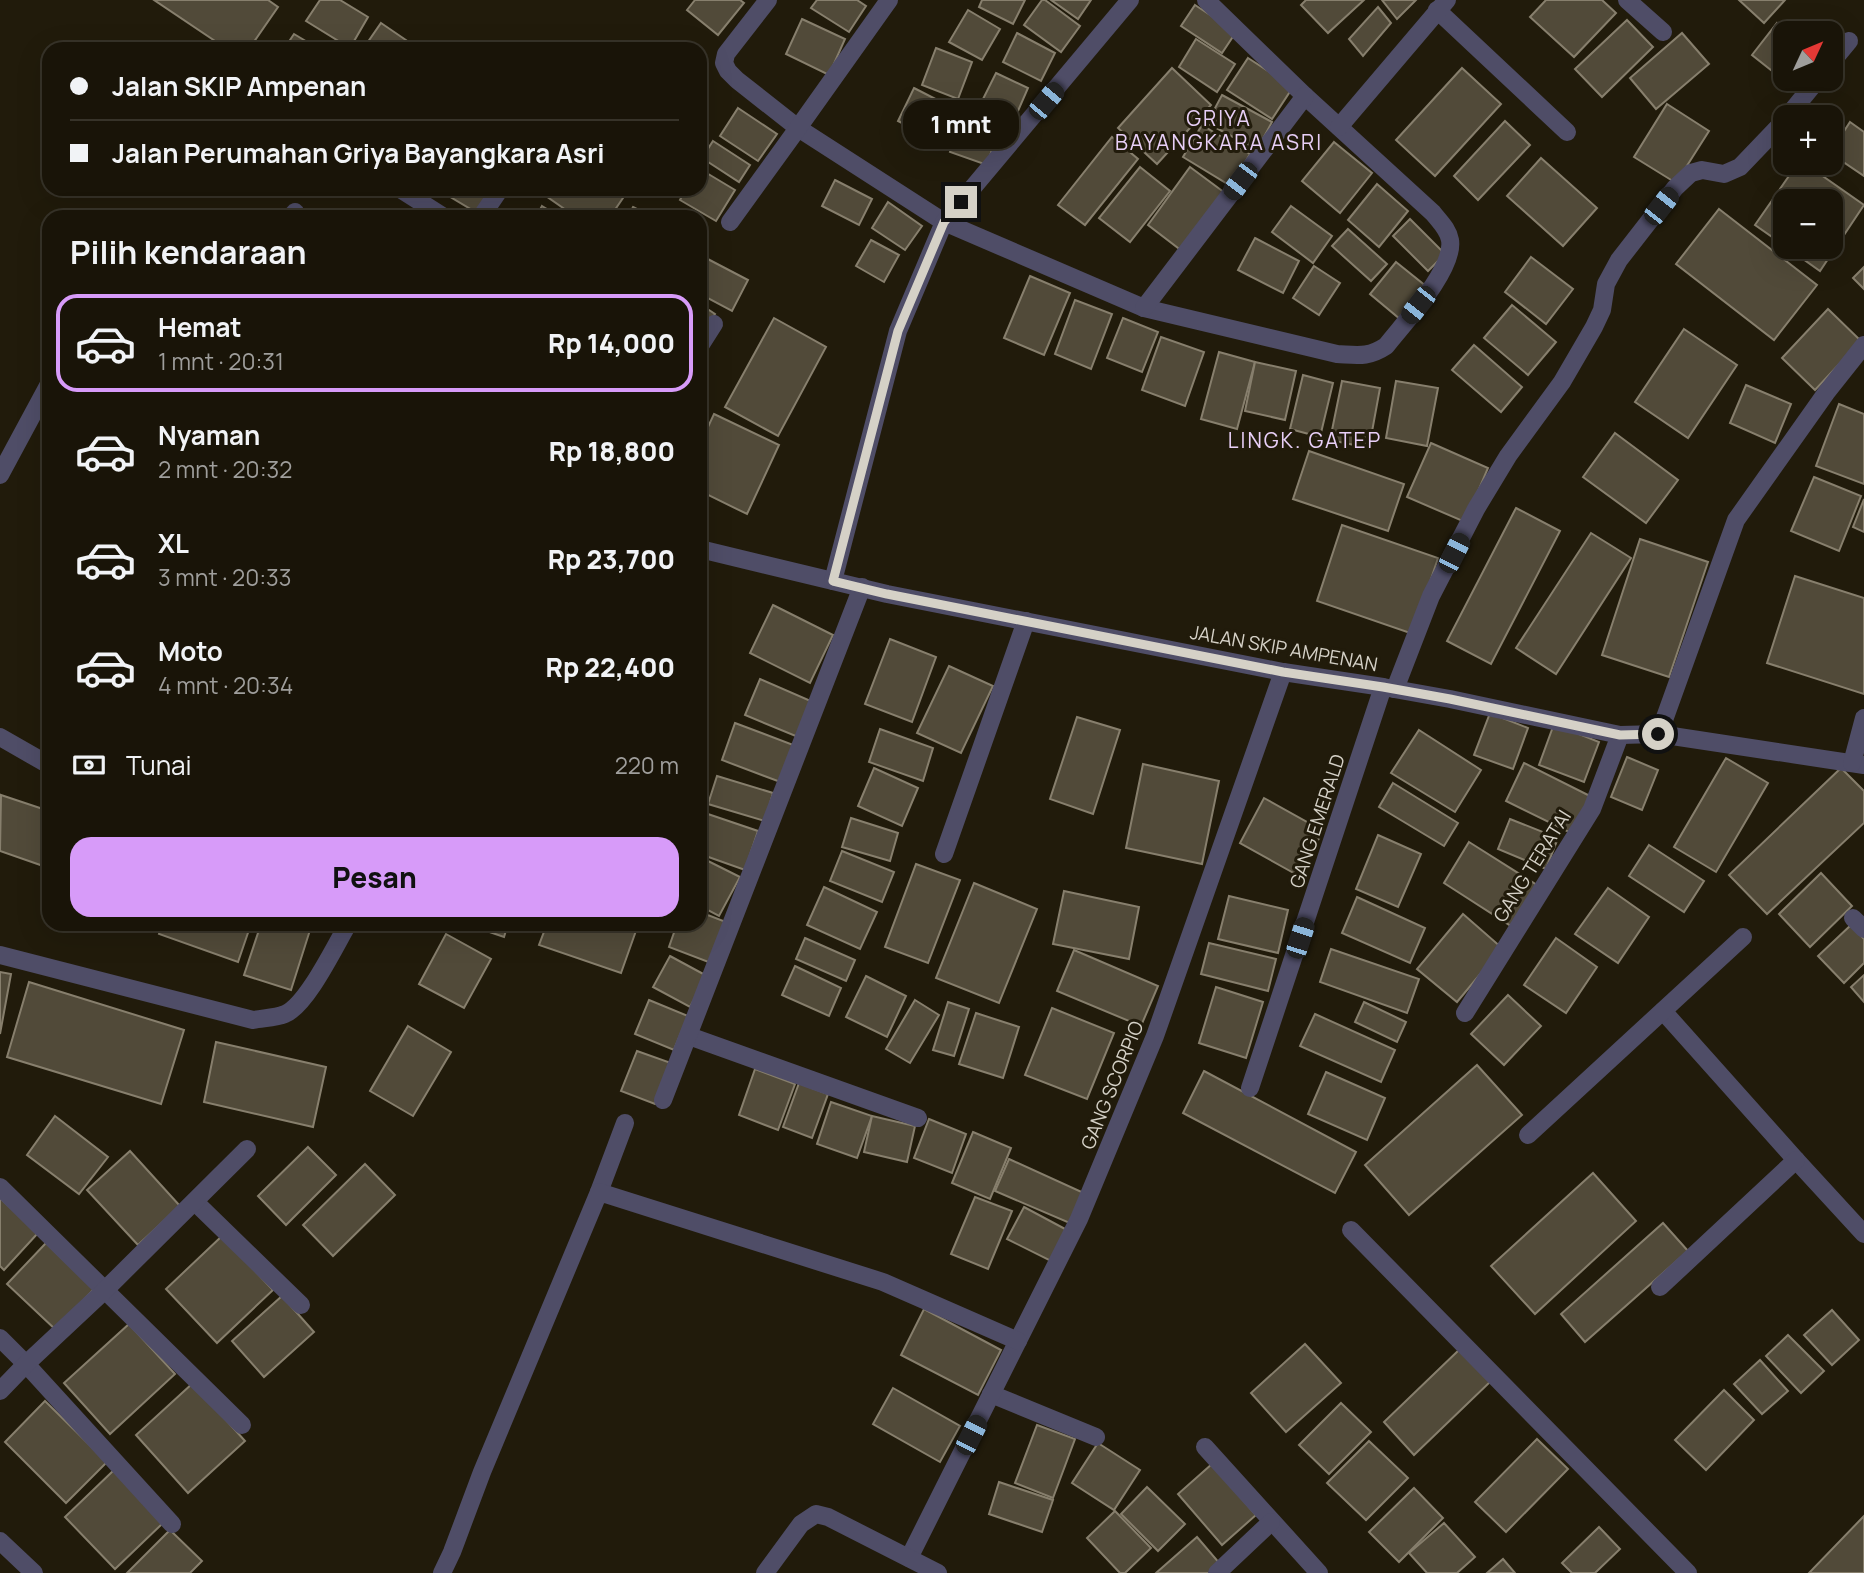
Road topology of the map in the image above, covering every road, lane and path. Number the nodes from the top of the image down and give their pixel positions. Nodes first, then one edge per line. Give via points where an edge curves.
1 (768, 0) edge
2 (889, 0) edge
3 (1130, 0) edge
4 (1206, 0) edge
5 (1627, 0) edge
6 (1442, 5) edge
7 (1663, 32) dead end
8 (1849, 41) dead end
9 (1843, 48) edge
10 (1808, 91) edge
11 (1305, 96) junction
12 (1797, 105) edge
13 (1339, 127) junction
14 (799, 128) junction
15 (1567, 132) dead end
16 (1773, 132) edge
17 (411, 196) edge
18 (433, 210) edge
19 (730, 222) dead end
20 (944, 222) junction
21 (1144, 308) junction
22 (714, 324) dead end
23 (707, 335) edge
24 (1864, 345) edge
25 (42, 397) edge
26 (0, 475) edge
27 (707, 552) edge
28 (833, 581) junction
29 (862, 587) junction
30 (1026, 621) junction
31 (1283, 672) junction
32 (1389, 688) junction
33 (1864, 718) edge
34 (1658, 734) junction
35 (1620, 735) junction
36 (0, 737) edge
37 (42, 761) edge
38 (1858, 764) edge
39 (944, 854) dead end
40 (339, 931) edge
41 (1743, 937) dead end
42 (0, 955) edge
43 (1663, 1011) junction
44 (1465, 1013) dead end
45 (689, 1036) junction
46 (1250, 1088) dead end
47 (663, 1100) dead end
48 (918, 1118) dead end
49 (625, 1123) dead end
50 (1528, 1135) dead end
51 (247, 1149) dead end
52 (1796, 1160) junction
53 (0, 1187) edge
54 (599, 1192) junction
55 (195, 1202) junction
56 (1351, 1230) dead end
57 (1864, 1234) edge
58 (1660, 1287) dead end
59 (104, 1291) junction
60 (301, 1305) dead end
61 (0, 1338) edge
62 (1018, 1341) junction
63 (26, 1364) junction
64 (0, 1391) edge
65 (991, 1394) junction
66 (242, 1425) dead end
67 (1096, 1437) dead end
68 (1205, 1447) dead end
69 (1270, 1522) junction
70 (172, 1524) dead end
71 (0, 1541) edge
72 (909, 1558) junction
73 (34, 1573) edge
74 (442, 1573) edge
75 (765, 1573) edge
76 (938, 1573) edge
77 (1217, 1573) edge
78 (1319, 1573) edge
79 (1688, 1573) edge

1 - 14 street via 726,54 724,63 737,80
2 - 14 street
3 - 20 street
4 - 11 street
5 - 7 street
6 - 13 street
6 - 15 street
8 - 9 street
10 - 12 street, GANG EMERALD
11 - 13 street
11 - 21 street
13 - 21 street via 1433,213 1451,242 1435,284 1386,346 1366,355 1337,354
14 - 19 street
14 - 20 street
16 - 32 street, GANG EMERALD via 1740,167 1724,174 1691,173 1619,260 1588,338 1476,509
17 - 18 street
20 - 21 street
20 - 28 street via 898,331
22 - 23 street
24 - 34 street via 1736,520
25 - 26 street
27 - 28 street, JALAN SKIP AMPENAN
28 - 29 street, JALAN SKIP AMPENAN
29 - 30 street, JALAN SKIP AMPENAN
29 - 45 street
30 - 31 street, JALAN SKIP AMPENAN
30 - 39 street
31 - 32 street, JALAN SKIP AMPENAN
31 - 62 street, GANG SCORPIO via 1155,1036 1079,1219
32 - 35 street, JALAN SKIP AMPENAN
32 - 46 street, GANG EMERALD
33 - 38 street
34 - 35 street, JALAN SKIP AMPENAN
34 - 38 street, JALAN SKIP AMPENAN
35 - 44 street, GANG TERATAI via 1592,809
36 - 37 street
40 - 42 street via 298,1005 288,1014 253,1020
41 - 43 street
43 - 50 street
43 - 52 street
45 - 47 street
45 - 48 street
49 - 54 street
51 - 55 street
52 - 57 street
52 - 58 street
53 - 59 street
54 - 62 street via 883,1282
54 - 74 street
55 - 59 street
55 - 60 street
56 - 79 street
59 - 63 street
59 - 66 street
61 - 63 street
62 - 65 street, GANG SCORPIO
63 - 64 street
63 - 70 street
65 - 67 street
65 - 72 street, GANG SCORPIO
68 - 69 street
69 - 77 street
69 - 78 street
71 - 73 street
72 - 75 street via 816,1514 801,1524
72 - 76 street

